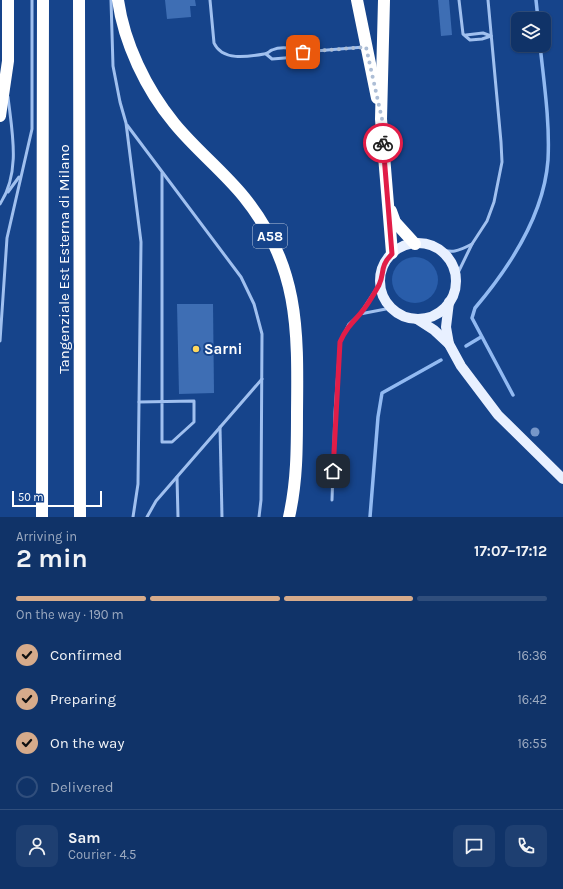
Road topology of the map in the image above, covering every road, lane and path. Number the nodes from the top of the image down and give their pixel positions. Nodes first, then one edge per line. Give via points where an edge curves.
1 (8, 0) edge
2 (32, 0) edge
3 (43, 0) edge
4 (79, 0) edge
5 (111, 0) edge
6 (118, 0) edge
7 (210, 0) edge
8 (357, 0) edge
9 (384, 0) edge
10 (459, 0) edge
11 (488, 0) edge
12 (466, 35) junction
13 (491, 36) junction
14 (366, 47) junction
15 (303, 52) junction
16 (266, 54) junction
17 (5, 75) junction
18 (0, 116) edge
19 (382, 119) junction
20 (126, 123) junction
21 (162, 173) junction
22 (20, 176) junction
23 (5, 196) junction
24 (0, 204) edge
25 (388, 207) junction
26 (415, 244) junction
27 (472, 244) junction
28 (437, 249) junction
29 (392, 254) junction
30 (455, 279) junction
31 (380, 283) junction
32 (449, 302) junction
33 (391, 308) junction
34 (360, 314) junction
35 (417, 319) junction
36 (0, 340) edge
37 (449, 344) junction
38 (262, 379) junction
39 (139, 402) junction
40 (162, 402) junction
41 (220, 427) junction
42 (177, 476) junction
43 (562, 478) edge
44 (332, 500) dead end
45 (42, 517) edge
46 (80, 517) edge
47 (133, 517) edge
48 (147, 517) edge
49 (178, 517) edge
50 (222, 517) edge
51 (259, 517) edge
52 (289, 517) edge

1 - 17 highway via 8,61
2 - 22 lane via 32,129
3 - 45 highway, Tangenziale Est Esterna di Milano
4 - 46 highway, Tangenziale Est Esterna di Milano
5 - 20 lane via 112,58
6 - 52 highway, A58 via 130,45 155,96 174,124 250,205 268,231 284,269 294,304 298,349 297,474
7 - 16 lane via 216,50 229,56
8 - 14 highway
9 - 19 highway
10 - 12 lane via 462,30
11 - 13 lane
12 - 13 lane via 483,33
12 - 13 lane via 470,40
13 - 27 lane via 502,162 488,220
14 - 15 lane
14 - 19 highway
15 - 16 lane via 295,48 273,49
15 - 16 lane via 297,57 272,59
17 - 18 highway
17 - 23 lane via 13,164 11,182
19 - 25 highway
20 - 21 lane
20 - 39 lane via 141,242
21 - 38 lane via 247,288 261,328
21 - 40 lane
22 - 23 lane
22 - 36 lane via 7,238
23 - 24 lane
25 - 26 highway via 396,222
25 - 29 highway
26 - 28 main road via 429,245
26 - 29 main road via 402,247
27 - 28 lane via 450,252
27 - 30 lane
28 - 30 main road via 450,262
29 - 31 main road via 383,267
30 - 32 main road via 454,292
31 - 33 main road via 382,295
31 - 34 lane
32 - 35 main road via 433,316
32 - 37 main road via 446,327
33 - 34 lane
33 - 35 main road via 405,317
34 - 44 lane via 349,324 339,347
35 - 37 main road
37 - 43 main road via 461,366 498,415
38 - 41 lane
38 - 51 lane
39 - 40 lane
39 - 47 lane via 138,484
40 - 40 lane via 194,401 194,422 172,442 162,442
41 - 42 lane
41 - 50 lane
42 - 48 lane via 156,501
42 - 49 lane

